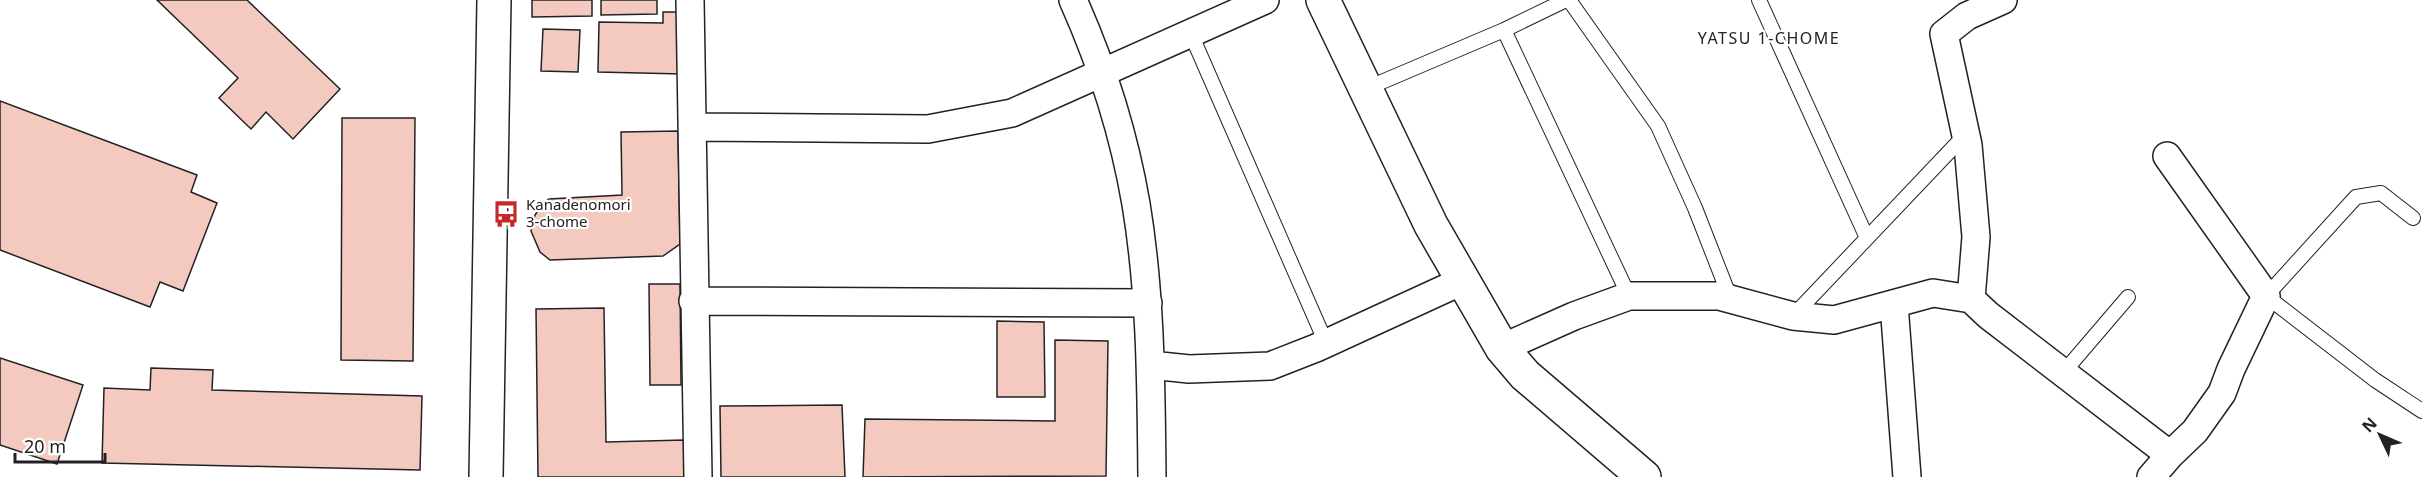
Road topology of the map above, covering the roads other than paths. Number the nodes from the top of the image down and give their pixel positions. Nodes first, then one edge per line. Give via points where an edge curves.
1 (494, 0) edge
2 (690, 0) edge
3 (1074, 0) edge
4 (1265, 0) edge
5 (1323, 0) edge
6 (1567, 0) edge
7 (1759, 0) edge
8 (2003, 0) edge
9 (1964, 8) edge
10 (1504, 30) junction
11 (1191, 34) junction
12 (1102, 73) junction
13 (1365, 89) junction
14 (692, 127) junction
15 (1966, 134) junction
16 (2167, 156) dead end
17 (2413, 218) dead end
18 (1867, 238) junction
19 (1462, 281) junction
20 (1629, 296) junction
21 (2266, 296) junction
22 (2128, 297) dead end
23 (1971, 299) junction
24 (1731, 300) junction
25 (693, 301) junction
26 (1148, 303) junction
27 (1894, 304) junction
28 (1793, 316) junction
29 (1326, 343) junction
30 (1502, 348) junction
31 (1151, 365) junction
32 (2063, 373) junction
33 (2422, 411) edge
34 (2170, 455) junction
35 (486, 477) edge
36 (698, 477) edge
37 (1152, 477) edge
38 (1644, 477) edge
39 (1907, 477) edge
40 (2151, 477) edge

1 - 35 street
2 - 14 street
3 - 12 street
4 - 11 street
5 - 13 street
6 - 10 lane
6 - 24 lane via 1658,126
7 - 18 lane
8 - 9 street
9 - 15 street via 1944,34
10 - 13 lane
10 - 20 lane
11 - 12 street
11 - 29 lane
12 - 14 street via 1012,112 928,129
12 - 26 street via 1136,204
13 - 19 street
14 - 25 street
15 - 18 lane
15 - 23 street via 1976,237
16 - 21 street
17 - 21 lane via 2381,193 2356,196
18 - 28 lane
19 - 29 street
19 - 30 street
20 - 24 street via 1719,296
20 - 30 street
21 - 33 lane
21 - 34 street via 2222,393 2195,431
22 - 32 lane
23 - 27 street via 1933,293
23 - 32 street
24 - 28 street
25 - 26 street
25 - 36 street
26 - 31 street
27 - 28 street via 1834,320
27 - 39 street
29 - 31 street via 1270,366 1189,369
30 - 38 street via 1525,375
31 - 37 street
32 - 34 street
34 - 40 street

